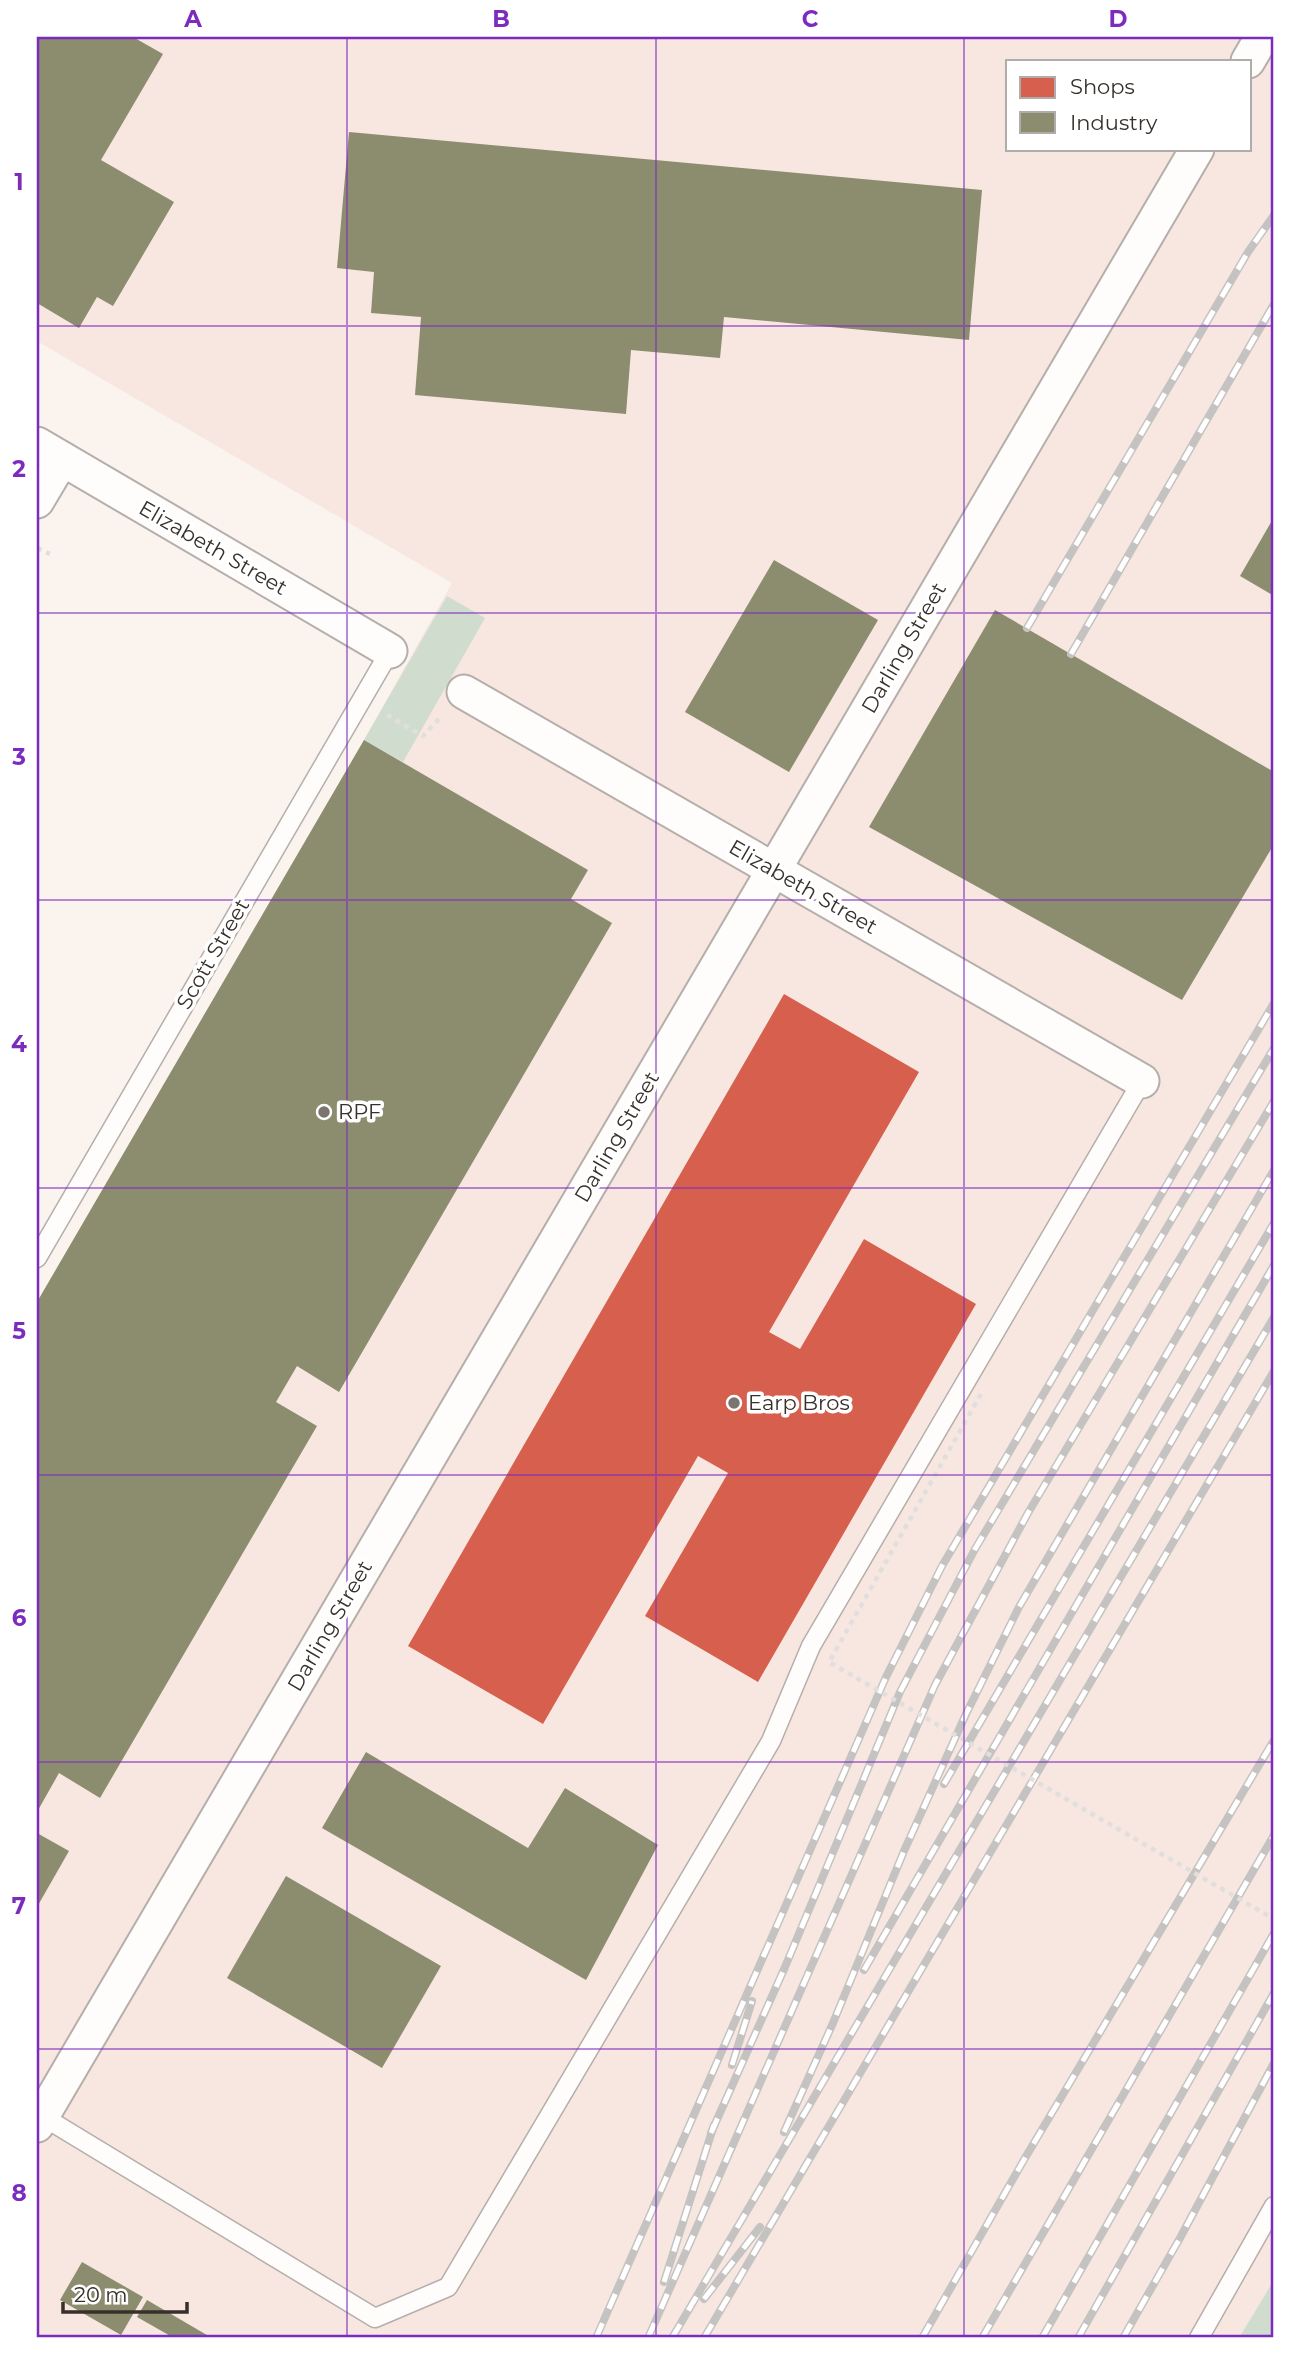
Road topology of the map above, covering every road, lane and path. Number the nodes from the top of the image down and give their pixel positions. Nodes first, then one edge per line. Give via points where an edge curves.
1 (1262, 37) edge
2 (1249, 60) edge
3 (1196, 150) edge
4 (49, 452) edge
5 (37, 501) edge
6 (37, 548) edge
7 (50, 554) dead end
8 (390, 651) joint
9 (464, 692) joint
10 (377, 709) dead end
11 (774, 870) junction
12 (1142, 1081) joint
13 (37, 1258) edge
14 (981, 1394) dead end
15 (1274, 1919) edge
16 (50, 2073) edge
17 (39, 2121) edge
18 (1274, 2206) edge
19 (1199, 2338) edge

1 - 2 street
3 - 11 street, Darling Street
4 - 5 street
4 - 8 street, Elizabeth Street
6 - 7 path
8 - 13 lane, Scott Street
9 - 10 path via 423,736
9 - 11 street, Elizabeth Street
11 - 12 street, Elizabeth Street
11 - 16 street, Darling Street
12 - 17 lane via 811,1646 771,1741 448,2287 375,2318
14 - 15 path, bridge via 829,1662
16 - 17 street, Darling Street
18 - 19 lane

